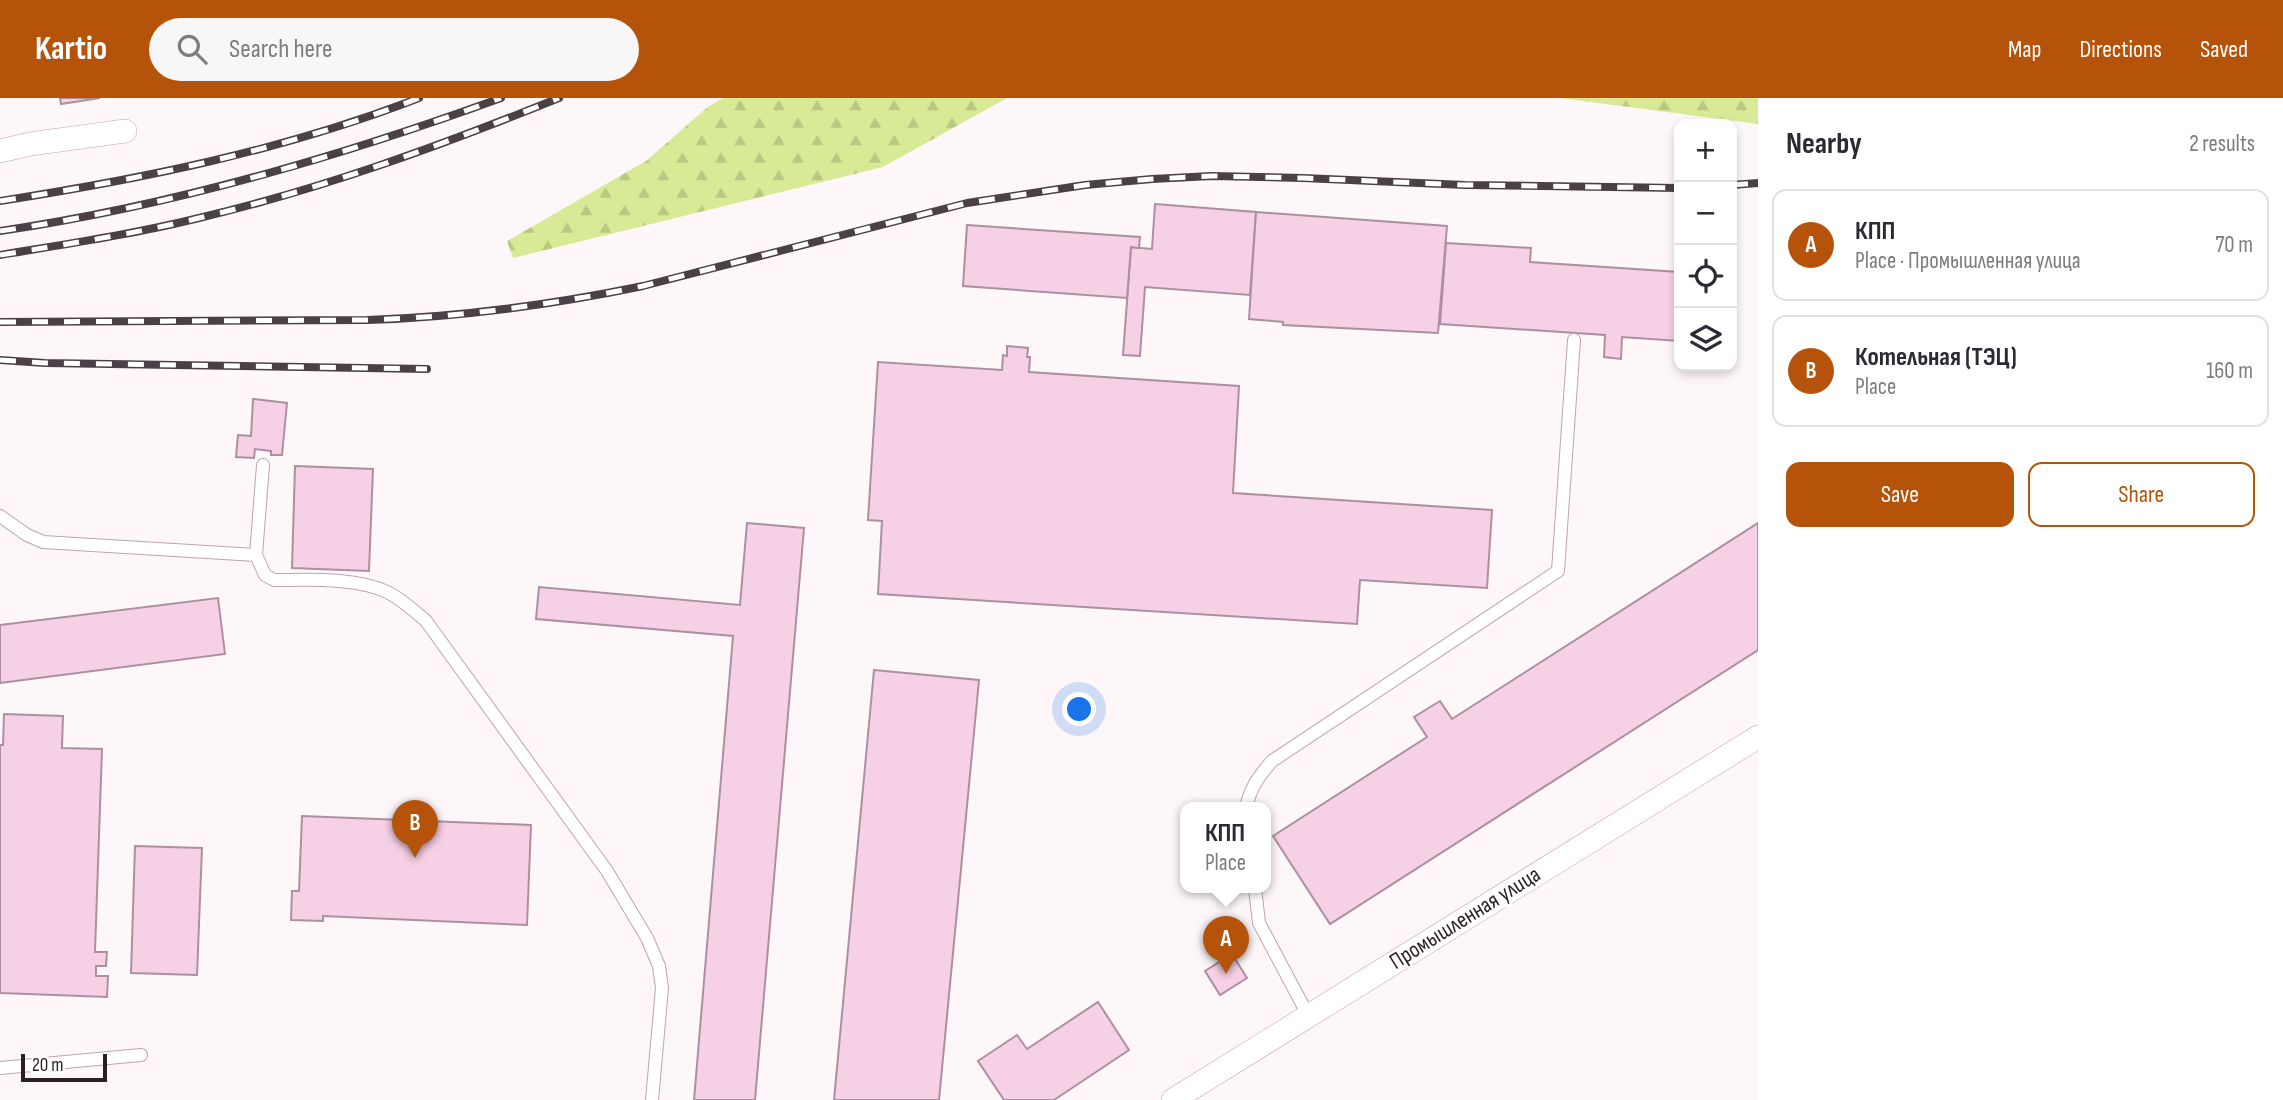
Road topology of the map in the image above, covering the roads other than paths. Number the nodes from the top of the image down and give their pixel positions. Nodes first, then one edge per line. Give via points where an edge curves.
1 (125, 131) dead end
2 (0, 151) edge
3 (1574, 340) dead end
4 (263, 465) dead end
5 (0, 516) edge
6 (256, 555) junction
7 (1758, 737) edge
8 (1247, 802) edge
9 (1256, 893) edge
10 (1308, 1015) junction
11 (141, 1055) dead end
12 (0, 1068) edge
13 (652, 1100) edge
14 (1173, 1100) edge

1 - 2 street
3 - 8 lane via 1558,571 1272,761
4 - 6 lane
5 - 6 lane via 43,542
6 - 13 lane via 265,575 274,580 365,584 407,604 426,621 607,871 647,938 662,988
7 - 10 street, Промышленная улица
9 - 10 lane via 1259,923
10 - 14 street, Промышленная улица
11 - 12 lane

